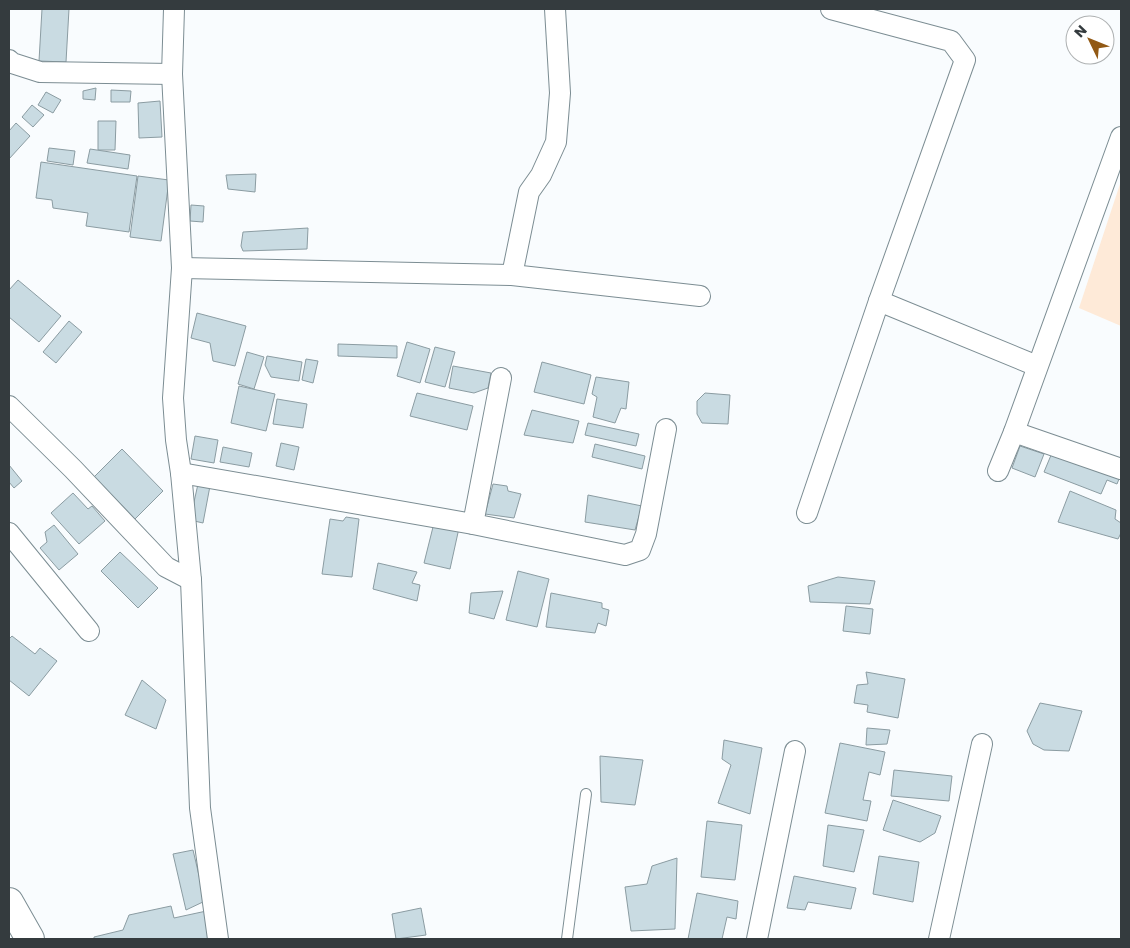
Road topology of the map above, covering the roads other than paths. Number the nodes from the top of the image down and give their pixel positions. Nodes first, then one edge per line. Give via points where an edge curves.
1 (174, 9) edge
2 (555, 9) edge
3 (831, 9) edge
4 (9, 60) edge
5 (172, 74) junction
6 (1121, 137) edge
7 (182, 268) junction
8 (512, 274) junction
9 (700, 296) dead end
10 (879, 301) junction
11 (1038, 366) junction
12 (501, 378) dead end
13 (9, 406) edge
14 (666, 429) dead end
15 (1014, 432) junction
16 (1121, 469) edge
17 (998, 471) dead end
18 (181, 473) junction
19 (807, 513) dead end
20 (473, 524) junction
21 (9, 533) edge
22 (191, 580) junction
23 (89, 631) dead end
24 (982, 744) dead end
25 (795, 751) dead end
26 (586, 794) dead end
27 (9, 902) edge
28 (30, 939) edge
29 (218, 939) edge
30 (567, 939) edge
31 (757, 939) edge
32 (939, 939) edge

1 - 5 street
2 - 8 street via 560,93 556,142 529,192
3 - 10 street via 951,41 965,60
4 - 5 street via 40,72
5 - 7 street
6 - 11 street
7 - 8 street
7 - 18 street via 173,398
8 - 9 street
10 - 11 street
10 - 19 street
11 - 15 street
12 - 20 street
13 - 22 street via 166,567
14 - 20 street via 646,534 640,550 625,555
15 - 16 street
15 - 17 street
18 - 20 street
18 - 22 street
21 - 23 street
22 - 29 street via 200,808
24 - 32 street
25 - 31 street
26 - 30 lane
27 - 28 street

